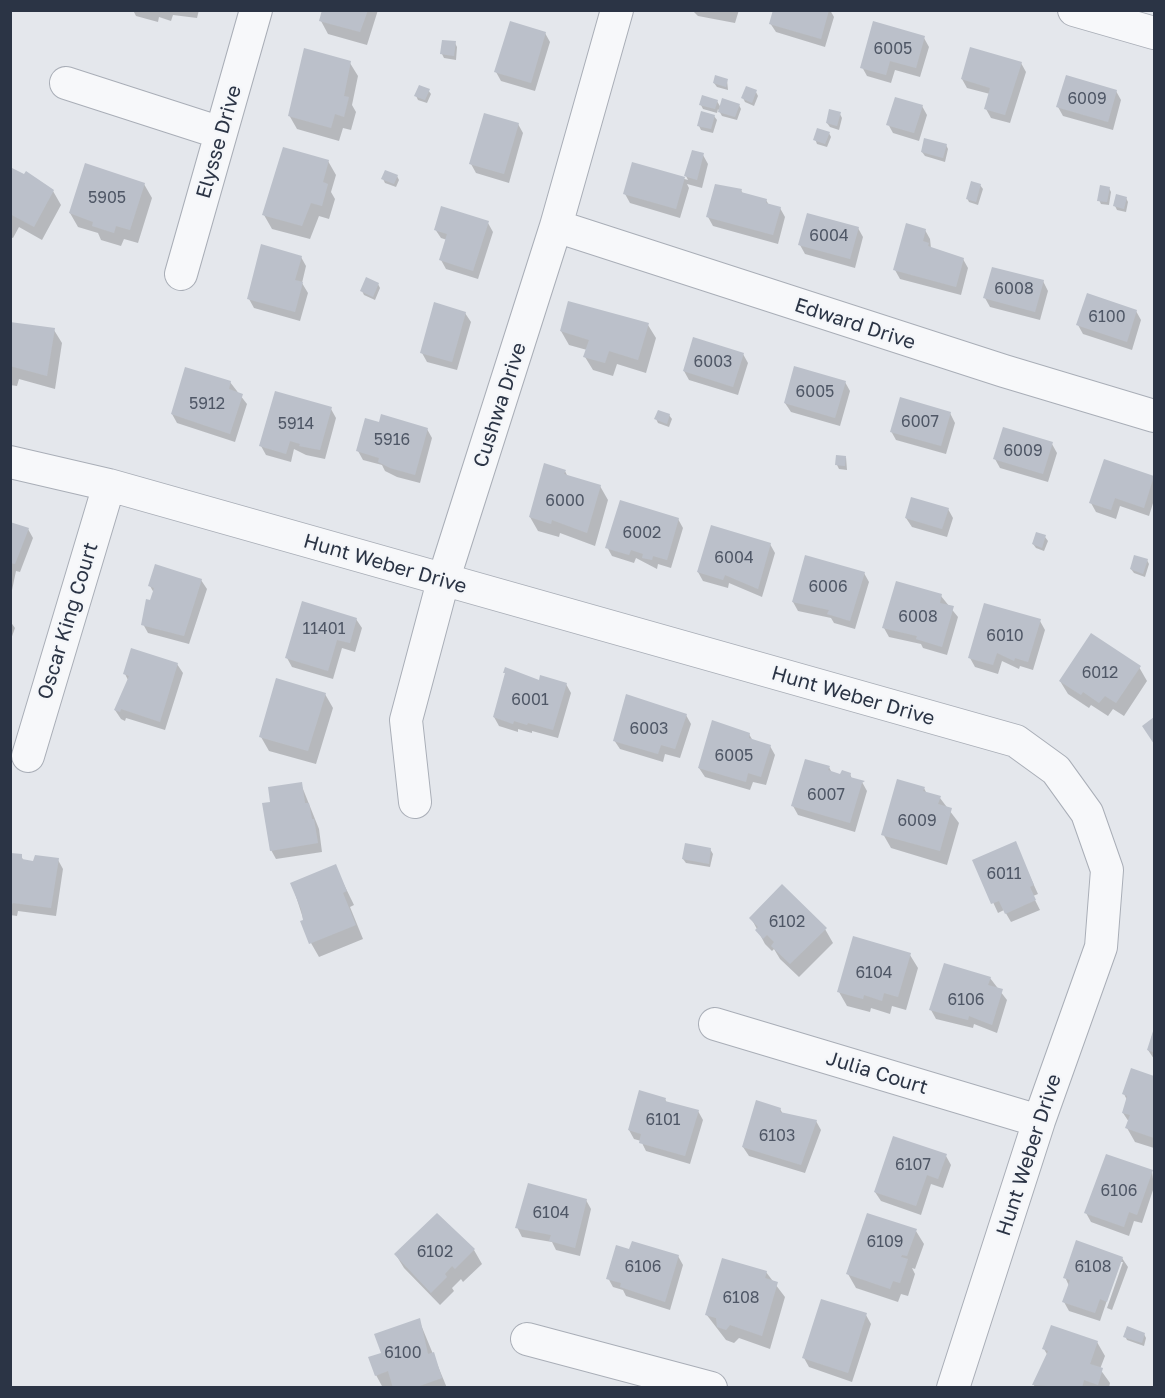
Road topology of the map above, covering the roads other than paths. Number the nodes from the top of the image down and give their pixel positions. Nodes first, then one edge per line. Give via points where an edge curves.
1 (256, 10) edge
2 (617, 10) edge
3 (1074, 10) edge
4 (1155, 33) edge
5 (66, 83) dead end
6 (221, 134) junction
7 (556, 226) junction
8 (181, 274) dead end
9 (1155, 416) edge
10 (10, 462) edge
11 (109, 485) junction
12 (444, 581) junction
13 (28, 756) dead end
14 (415, 802) dead end
15 (715, 1024) dead end
16 (1038, 1121) junction
17 (527, 1339) dead end
18 (711, 1388) edge
19 (953, 1388) edge

1 - 6 street, Elysse Drive
2 - 7 street, Cushwa Drive
3 - 4 street
5 - 6 street
6 - 8 street, Elysse Drive
7 - 9 street, Edward Drive
7 - 12 street, Cushwa Drive
10 - 11 street, Hunt Weber Drive
11 - 12 street, Hunt Weber Drive
11 - 13 street, Oscar King Court
12 - 14 street, Cushwa Drive via 406,720
12 - 16 street, Hunt Weber Drive via 1016,741 1056,770 1087,813 1107,870 1101,947
15 - 16 street, Julia Court
16 - 19 street, Hunt Weber Drive
17 - 18 street

